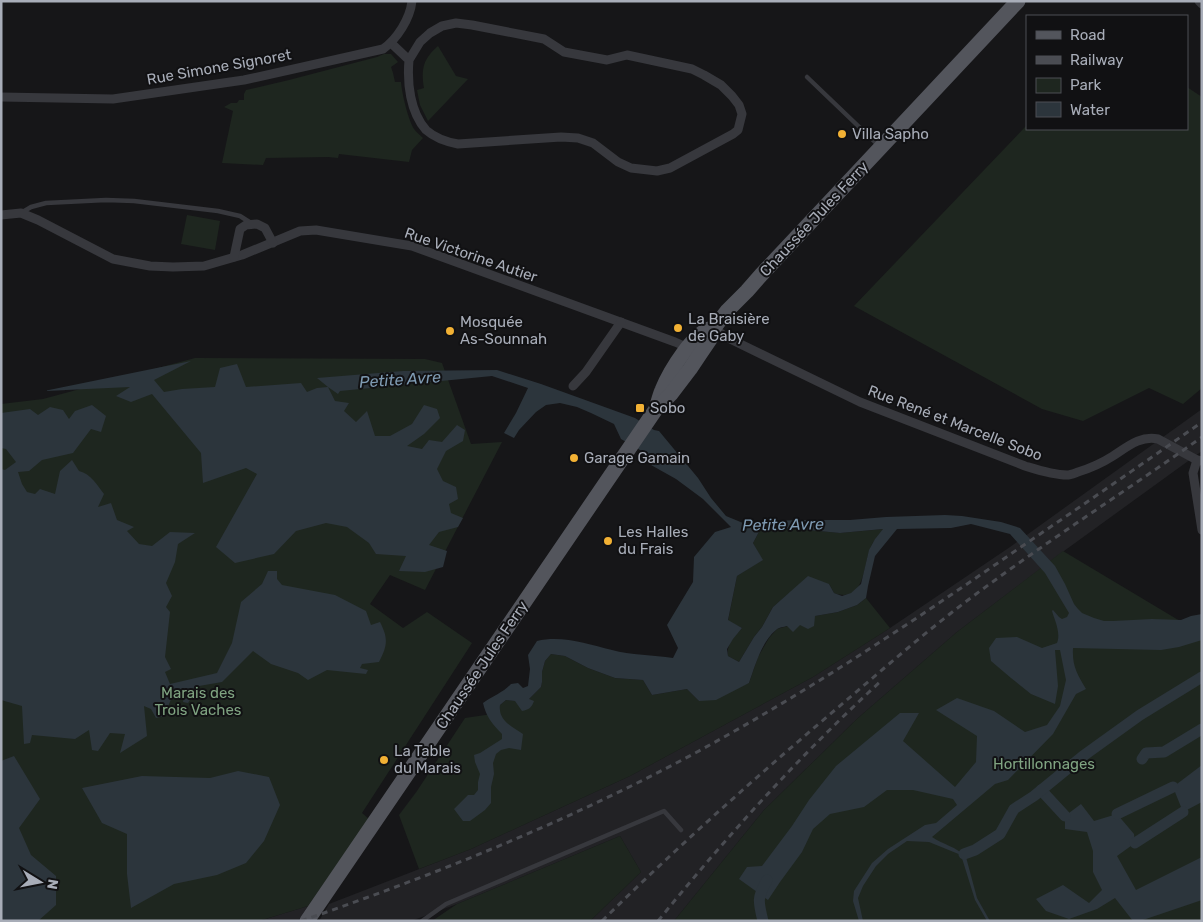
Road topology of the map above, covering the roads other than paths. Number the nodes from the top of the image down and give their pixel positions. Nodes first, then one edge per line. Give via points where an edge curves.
1 (412, 1) edge
2 (1018, 1) edge
3 (1198, 1) edge
4 (1202, 4) edge
5 (391, 43) junction
6 (409, 60) junction
7 (807, 77) dead end
8 (1, 97) edge
9 (881, 148) junction
10 (21, 213) junction
11 (1, 214) edge
12 (251, 223) junction
13 (273, 243) junction
14 (234, 257) junction
15 (621, 322) junction
16 (714, 328) junction
17 (694, 350) junction
18 (573, 386) dead end
19 (1196, 459) edge
20 (1202, 530) edge
21 (681, 830) dead end
22 (307, 921) edge
23 (422, 921) edge

1 - 5 street via 412,8
2 - 9 main road, Chaussée Jules Ferry
3 - 4 street
5 - 6 street
5 - 8 street, Rue Simone Signoret via 383,49 244,80 113,99
6 - 6 street via 407,75 418,119 426,130 445,142 578,138 593,143 631,168 657,172 733,134 738,130 742,114 739,104 721,85 692,69 627,56 607,60 564,52 544,39 472,25 456,23 442,26 420,42
7 - 9 lane
9 - 16 main road, Chaussée Jules Ferry
10 - 11 street, Rue Victorine Autier
10 - 12 lane via 46,203 134,201 218,211 240,216
10 - 14 street, Rue Victorine Autier via 114,259 173,267 204,266
12 - 13 street via 265,228
12 - 14 street via 240,229
13 - 14 street, Rue Victorine Autier
13 - 15 street, Rue Victorine Autier via 300,232 316,230 412,246
15 - 17 street, Rue Victorine Autier
15 - 18 street
16 - 17 main road, Chaussée Jules Ferry via 713,335
16 - 19 street, Rue René et Marcelle Sobo via 726,338 860,402 1041,471 1068,475 1086,470 1145,438 1158,439
17 - 22 main road, Chaussée Jules Ferry via 678,361 646,424
19 - 20 street via 1193,473
21 - 23 lane via 664,811 446,904

